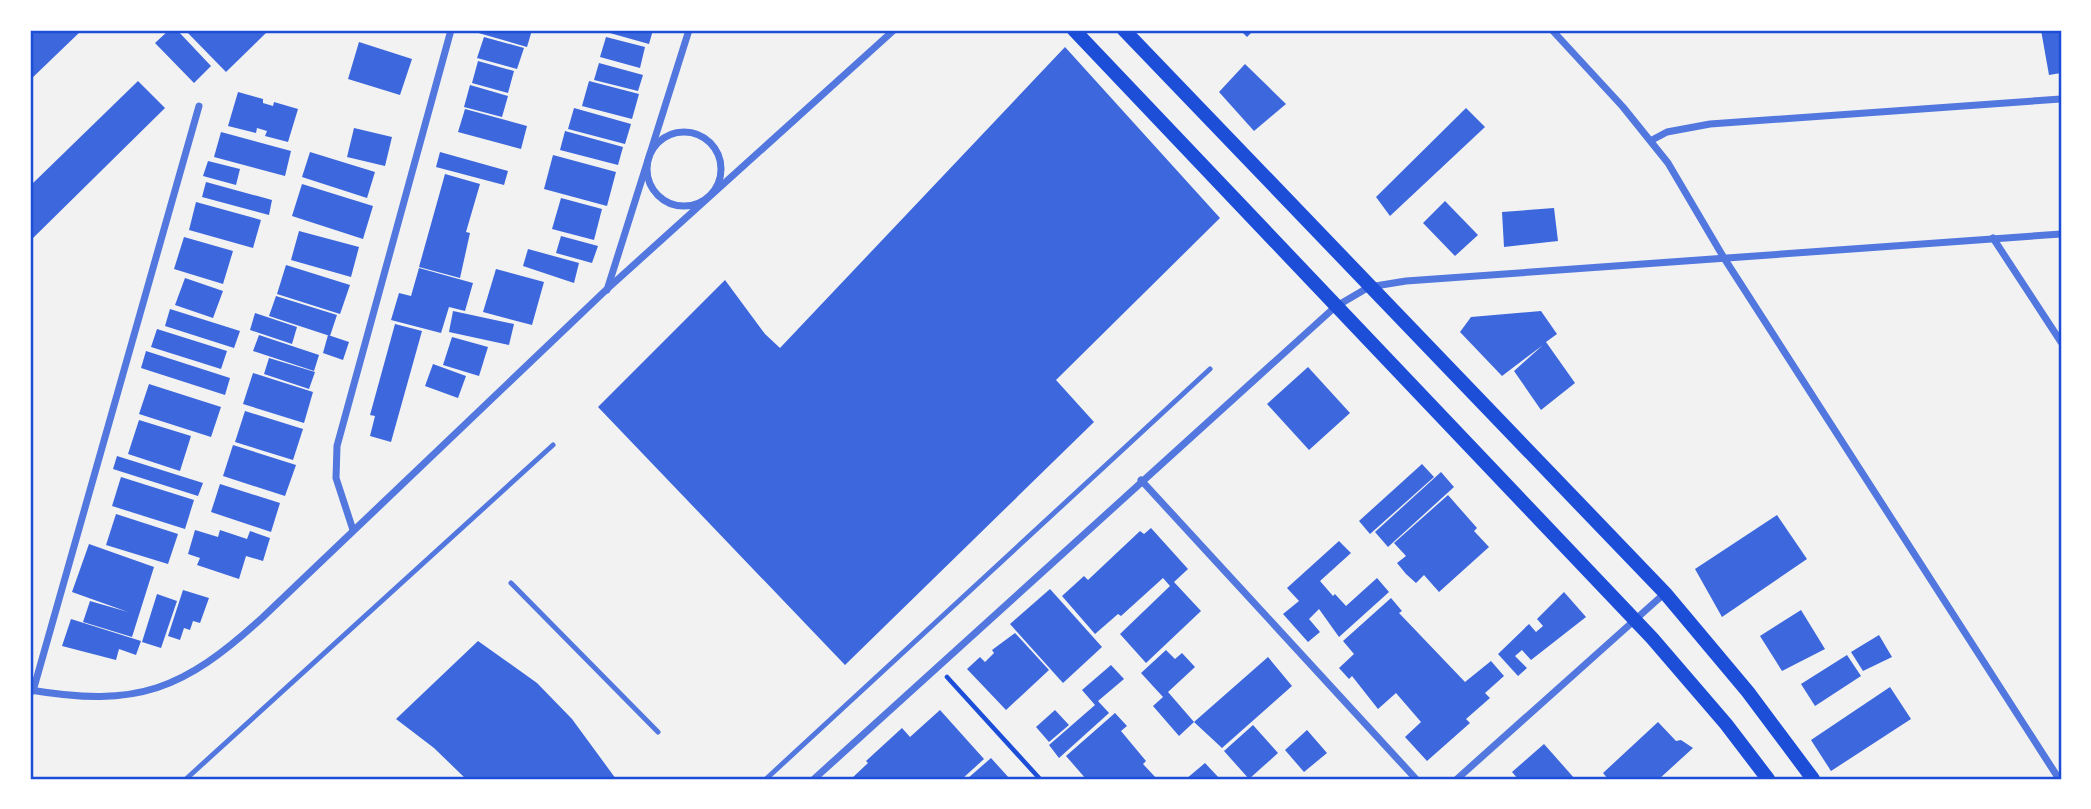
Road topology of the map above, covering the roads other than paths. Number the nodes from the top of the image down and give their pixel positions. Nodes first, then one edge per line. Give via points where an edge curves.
1 (452, 30) edge
2 (689, 30) edge
3 (894, 30) edge
4 (1074, 30) edge
5 (1124, 30) edge
6 (1552, 30) edge
7 (2061, 99) edge
8 (199, 106) dead end
9 (1651, 140) junction
10 (648, 160) junction
11 (711, 196) junction
12 (2061, 234) edge
13 (1993, 238) junction
14 (1724, 257) junction
15 (1369, 287) junction
16 (606, 290) junction
17 (1335, 307) junction
18 (2061, 342) edge
19 (1210, 369) dead end
20 (553, 445) dead end
21 (1141, 480) junction
22 (353, 530) junction
23 (511, 583) dead end
24 (1665, 593) junction
25 (1634, 619) junction
26 (31, 690) edge
27 (658, 732) dead end
28 (186, 779) edge
29 (766, 779) edge
30 (814, 779) edge
31 (1416, 779) edge
32 (1457, 779) edge
33 (1768, 779) edge
34 (1813, 779) edge
35 (2059, 779) edge

1 - 22 street via 337,446 336,478
2 - 10 street
3 - 11 street
4 - 17 main road
5 - 15 main road
6 - 9 street
7 - 9 street via 1710,124 1667,132
8 - 26 street
9 - 14 street
10 - 11 street via 650,184 666,202 689,206
10 - 11 street via 653,149 673,134 697,134 717,150 721,161 722,174
10 - 16 street
11 - 16 street
12 - 13 street
13 - 14 street
13 - 18 street
14 - 15 street
14 - 35 street
15 - 17 street
15 - 24 main road
16 - 22 street
17 - 21 street
17 - 25 main road
19 - 29 lane
20 - 28 lane
21 - 30 street
21 - 31 street
22 - 26 street via 262,618 199,670 126,695 82,697
23 - 27 lane
24 - 25 street
24 - 34 main road
25 - 32 street
25 - 33 main road via 1726,723

